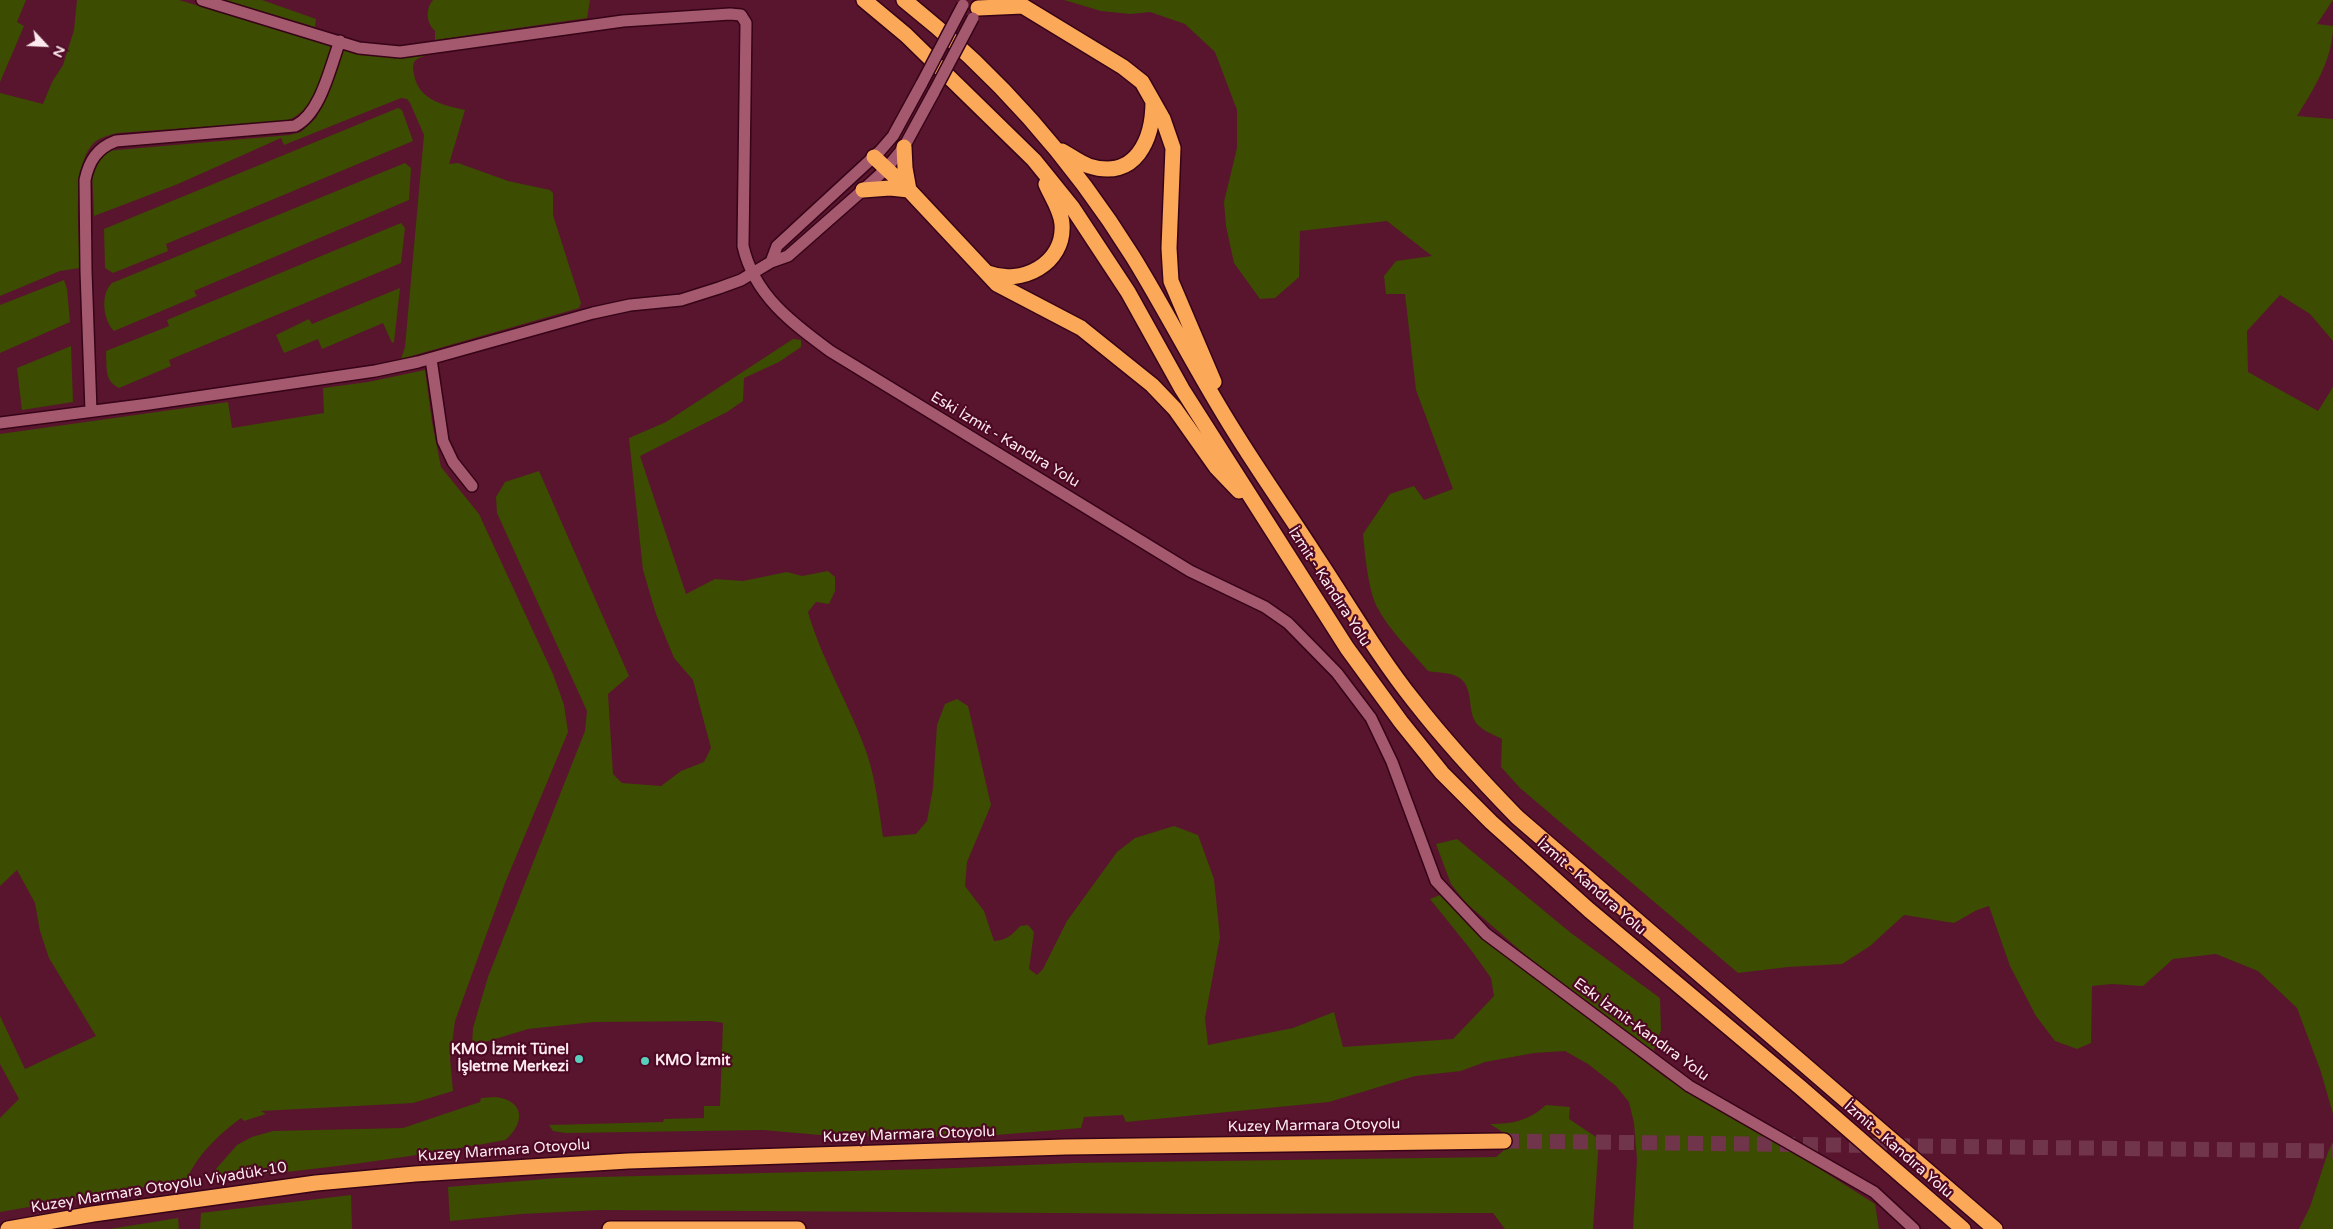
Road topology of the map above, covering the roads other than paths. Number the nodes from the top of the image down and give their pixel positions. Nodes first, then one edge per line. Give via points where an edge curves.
1 (202, 0) edge
2 (864, 0) edge
3 (904, 0) edge
4 (1019, 2) edge
5 (972, 6) edge
6 (340, 42) junction
7 (1153, 100) junction
8 (1054, 146) junction
9 (904, 147) junction
10 (874, 157) junction
11 (1034, 160) junction
12 (886, 168) junction
13 (863, 190) junction
14 (909, 190) junction
15 (771, 262) junction
16 (752, 272) junction
17 (984, 272) junction
18 (431, 359) junction
19 (92, 411) junction
20 (0, 423) edge
21 (1234, 430) junction
22 (472, 486) dead end
23 (1259, 512) junction
24 (1418, 830) joint
25 (1504, 1141) tunnel mouth
26 (316, 1182) joint
27 (8, 1229) edge
28 (610, 1229) edge
29 (798, 1229) edge
30 (1914, 1229) edge
31 (1963, 1229) edge
32 (1995, 1229) edge

1 - 6 street
2 - 11 highway via 906,35
3 - 8 highway via 954,41
4 - 5 highway
4 - 7 highway via 1123,67 1142,82
5 - 9 street, bridge via 934,92
5 - 10 street, bridge via 922,83 893,136
6 - 16 street, Eski İzmit - Kandıra Yolu via 359,48 400,52 623,21 741,15 746,23 743,246
6 - 19 street via 318,100 311,113 295,126 116,141 104,145 95,155 85,180
7 - 8 highway via 1150,134 1144,148 1134,160 1121,167 1089,166
7 - 21 highway via 1173,148 1168,248 1171,281
8 - 21 highway via 1132,256
9 - 12 street
9 - 14 highway
10 - 12 highway
10 - 15 street via 778,246
11 - 17 highway via 1058,210 1062,224 1060,241 1045,265 1029,274 998,277
11 - 23 highway via 1072,206 1128,292 1182,389
12 - 13 street
12 - 14 highway
13 - 14 highway
13 - 15 street via 788,256
14 - 17 highway
15 - 16 street
16 - 18 street via 734,283 681,300 630,305 593,313
16 - 24 street, Eski İzmit - Kandıra Yolu via 772,304 830,351 1190,571 1265,607 1288,624 1337,673 1371,718
17 - 23 highway via 997,284 1081,328 1152,385 1175,409 1216,467
18 - 19 street via 375,372
18 - 22 street via 443,440 453,462
19 - 20 street
21 - 32 highway via 1412,700 1467,766 1517,817
23 - 31 highway, İzmit - Kandıra Yolu via 1347,648 1400,722 1442,773 1589,910
24 - 30 street, Eskı İzmit-Kandıra Yolu via 1436,881 1486,934 1689,1086 1874,1192
25 - 26 highway, Kuzey Marmara Otoyolu via 1065,1147 628,1161
26 - 27 highway, Kuzey Marmara Otoyolu Viyadük-10
28 - 29 highway

